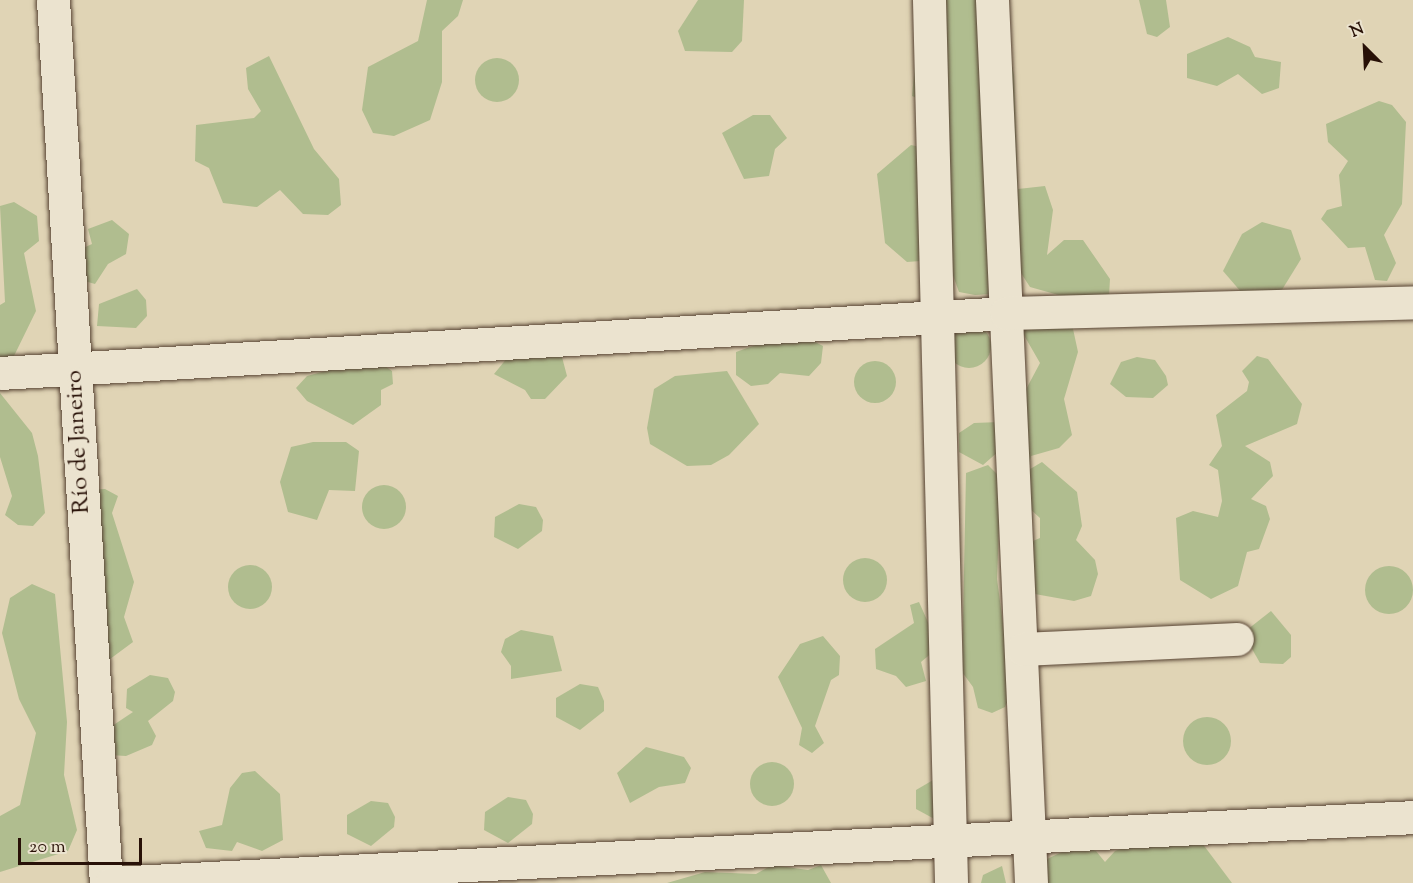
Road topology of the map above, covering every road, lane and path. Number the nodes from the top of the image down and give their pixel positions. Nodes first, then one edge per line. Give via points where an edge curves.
1 (53, 0) edge
2 (929, 0) edge
3 (992, 0) edge
4 (1413, 302) edge
5 (1006, 313) junction
6 (937, 318) junction
7 (75, 370) junction
8 (0, 373) edge
9 (1237, 639) dead end
10 (1023, 650) junction
11 (1413, 817) edge
12 (1030, 836) junction
13 (950, 840) junction
14 (106, 883) edge
15 (112, 883) edge
16 (951, 883) edge
17 (1031, 883) edge

1 - 7 street, Río de Janeiro
2 - 6 street
3 - 5 street
4 - 5 street
5 - 6 street
5 - 10 street
6 - 7 street
6 - 13 street
7 - 8 street
7 - 14 street, Río de Janeiro
9 - 10 street
10 - 12 street
11 - 12 street
12 - 13 street
12 - 17 street
13 - 15 street
13 - 16 street

